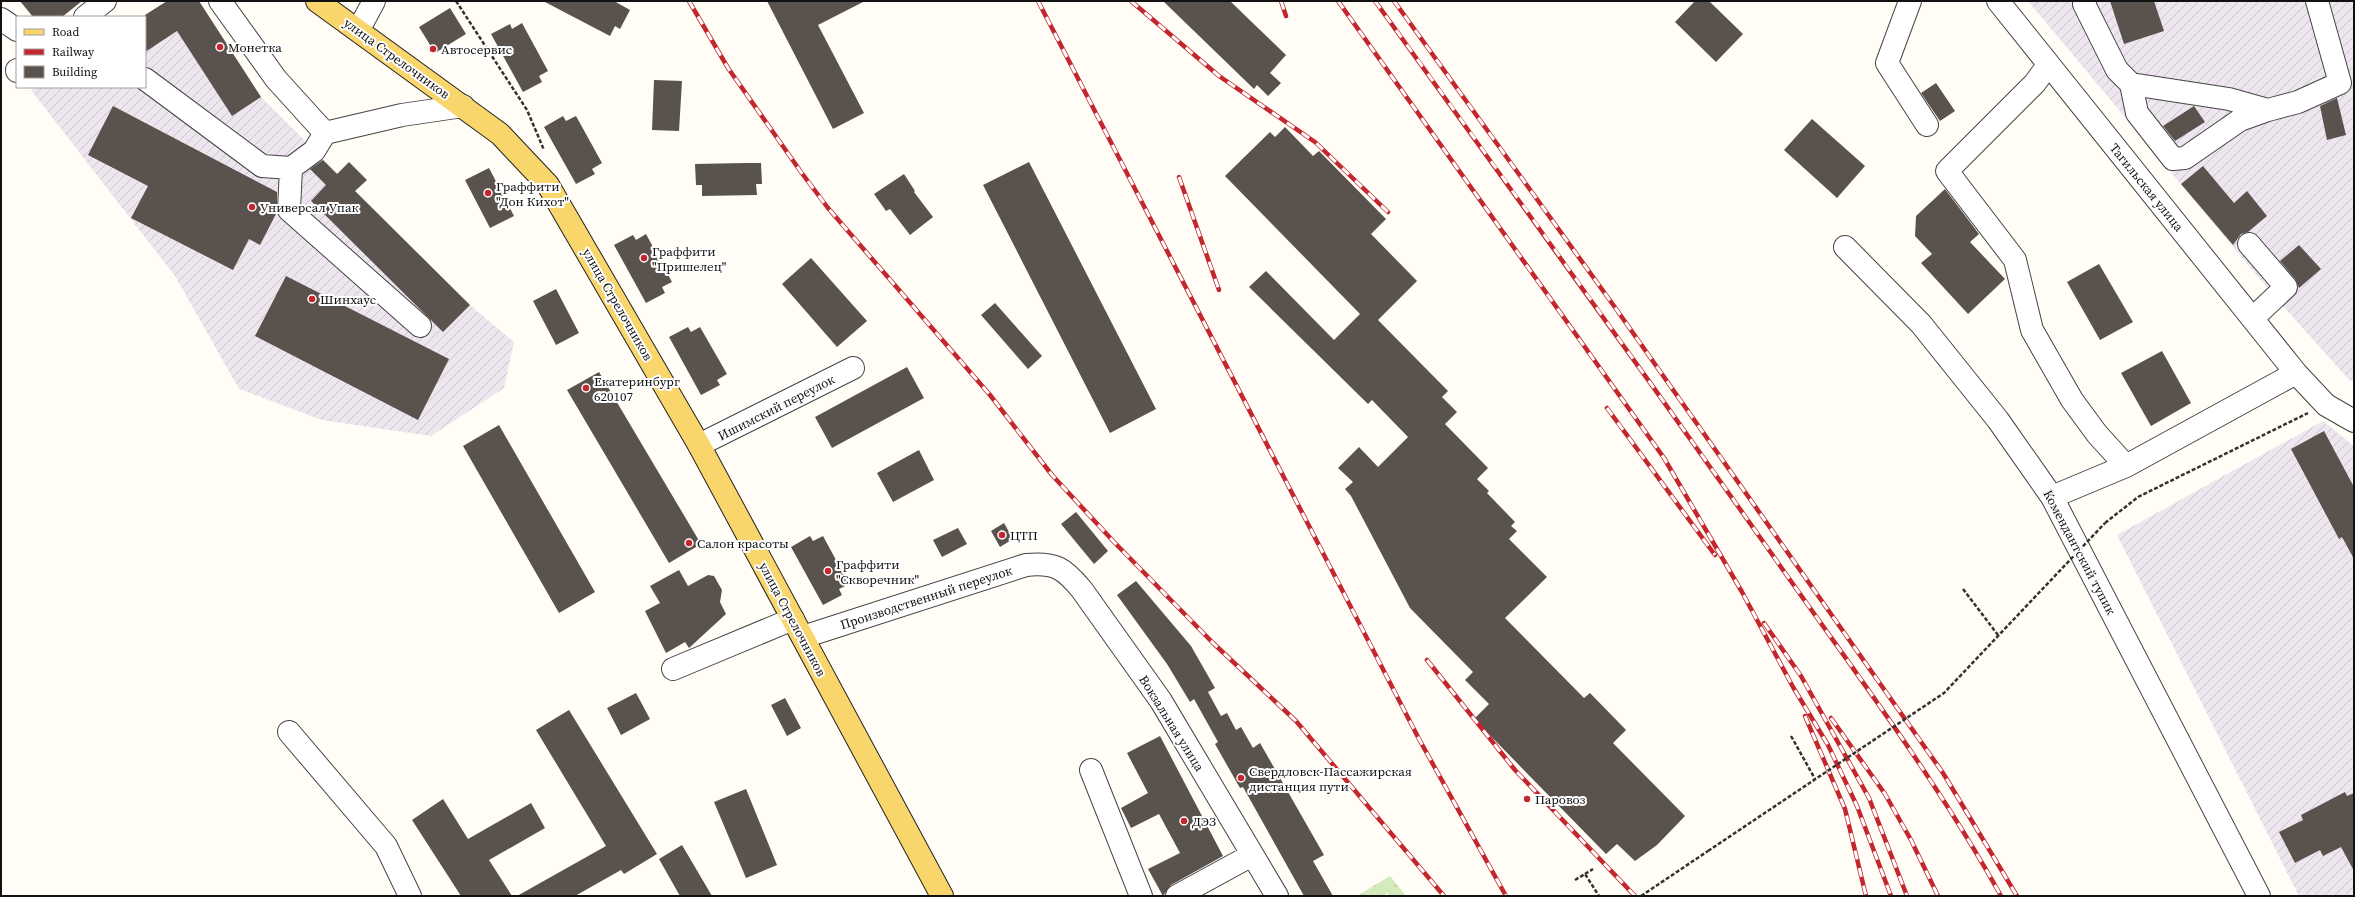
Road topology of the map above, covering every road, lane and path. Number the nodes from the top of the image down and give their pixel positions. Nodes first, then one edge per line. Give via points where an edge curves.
1 (105, 1) edge
2 (220, 1) edge
3 (317, 1) edge
4 (374, 1) edge
5 (456, 1) edge
6 (1910, 1) edge
7 (1998, 1) edge
8 (2085, 1) edge
9 (2317, 1) edge
10 (86, 16) edge
11 (1, 19) edge
12 (16, 29) edge
13 (359, 29) junction
14 (2048, 65) junction
15 (146, 80) edge
16 (2131, 84) junction
17 (463, 106) junction
18 (2268, 110) junction
19 (1927, 124) dead end
20 (325, 133) junction
21 (547, 157) dead end
22 (291, 168) junction
23 (2249, 244) dead end
24 (1845, 247) dead end
25 (2253, 318) junction
26 (420, 326) dead end
27 (853, 368) dead end
28 (2296, 373) junction
29 (2326, 404) junction
30 (2354, 421) edge
31 (699, 445) junction
32 (2126, 466) junction
33 (2052, 497) junction
34 (1051, 564) joint
35 (1963, 589) dead end
36 (798, 628) junction
37 (1998, 635) junction
38 (673, 669) dead end
39 (289, 732) dead end
40 (1791, 736) dead end
41 (1091, 770) dead end
42 (1815, 778) junction
43 (1252, 855) junction
44 (1593, 869) dead end
45 (1585, 874) junction
46 (1575, 880) dead end
47 (410, 896) edge
48 (942, 896) edge
49 (1141, 896) edge
50 (1177, 896) edge
51 (1277, 896) edge
52 (1599, 896) edge
53 (1642, 896) edge
54 (2259, 896) edge

1 - 10 street
2 - 20 street via 276,79
3 - 13 main road, улица Стрелочников
4 - 13 street
5 - 21 path via 527,110
6 - 19 street via 1887,63
7 - 14 street, Тагильская улица
8 - 16 street via 2084,4 2117,70
9 - 18 street via 2340,83 2298,102
11 - 12 street
13 - 17 main road, улица Стрелочников
14 - 25 street, Тагильская улица
14 - 32 street via 2035,83 1947,171 2015,260 2032,330 2072,400 2097,434
15 - 22 street via 262,166
16 - 18 street via 2229,99
16 - 18 street via 2137,113 2173,160 2185,158 2240,120
17 - 20 street via 402,115
17 - 31 main road, улица Стрелочников via 500,134 548,185
20 - 22 street via 314,151
22 - 26 street via 290,210
23 - 25 street via 2286,287
24 - 33 street, Комендантский тупик via 1921,324 1998,420
25 - 28 street, Тагильская улица
27 - 31 street, Ишимский переулок
28 - 29 street, Тагильская улица
28 - 32 street
29 - 30 street, Тагильская улица
29 - 37 path, bridge via 2138,497 2105,523
31 - 36 main road, улица Стрелочников
32 - 33 street
33 - 54 street, Комендантский тупик
34 - 36 street, Производственный переулок via 1026,565
34 - 43 street, Вокзальная улица via 1072,578
35 - 37 path
36 - 38 street, Производственный переулок
36 - 48 main road, улица Стрелочников
37 - 42 path, bridge via 1944,693
39 - 47 street via 386,846
40 - 42 path
41 - 49 street
42 - 53 path, bridge
43 - 50 street
43 - 51 street, Вокзальная улица
44 - 45 path
45 - 46 path
45 - 52 path

